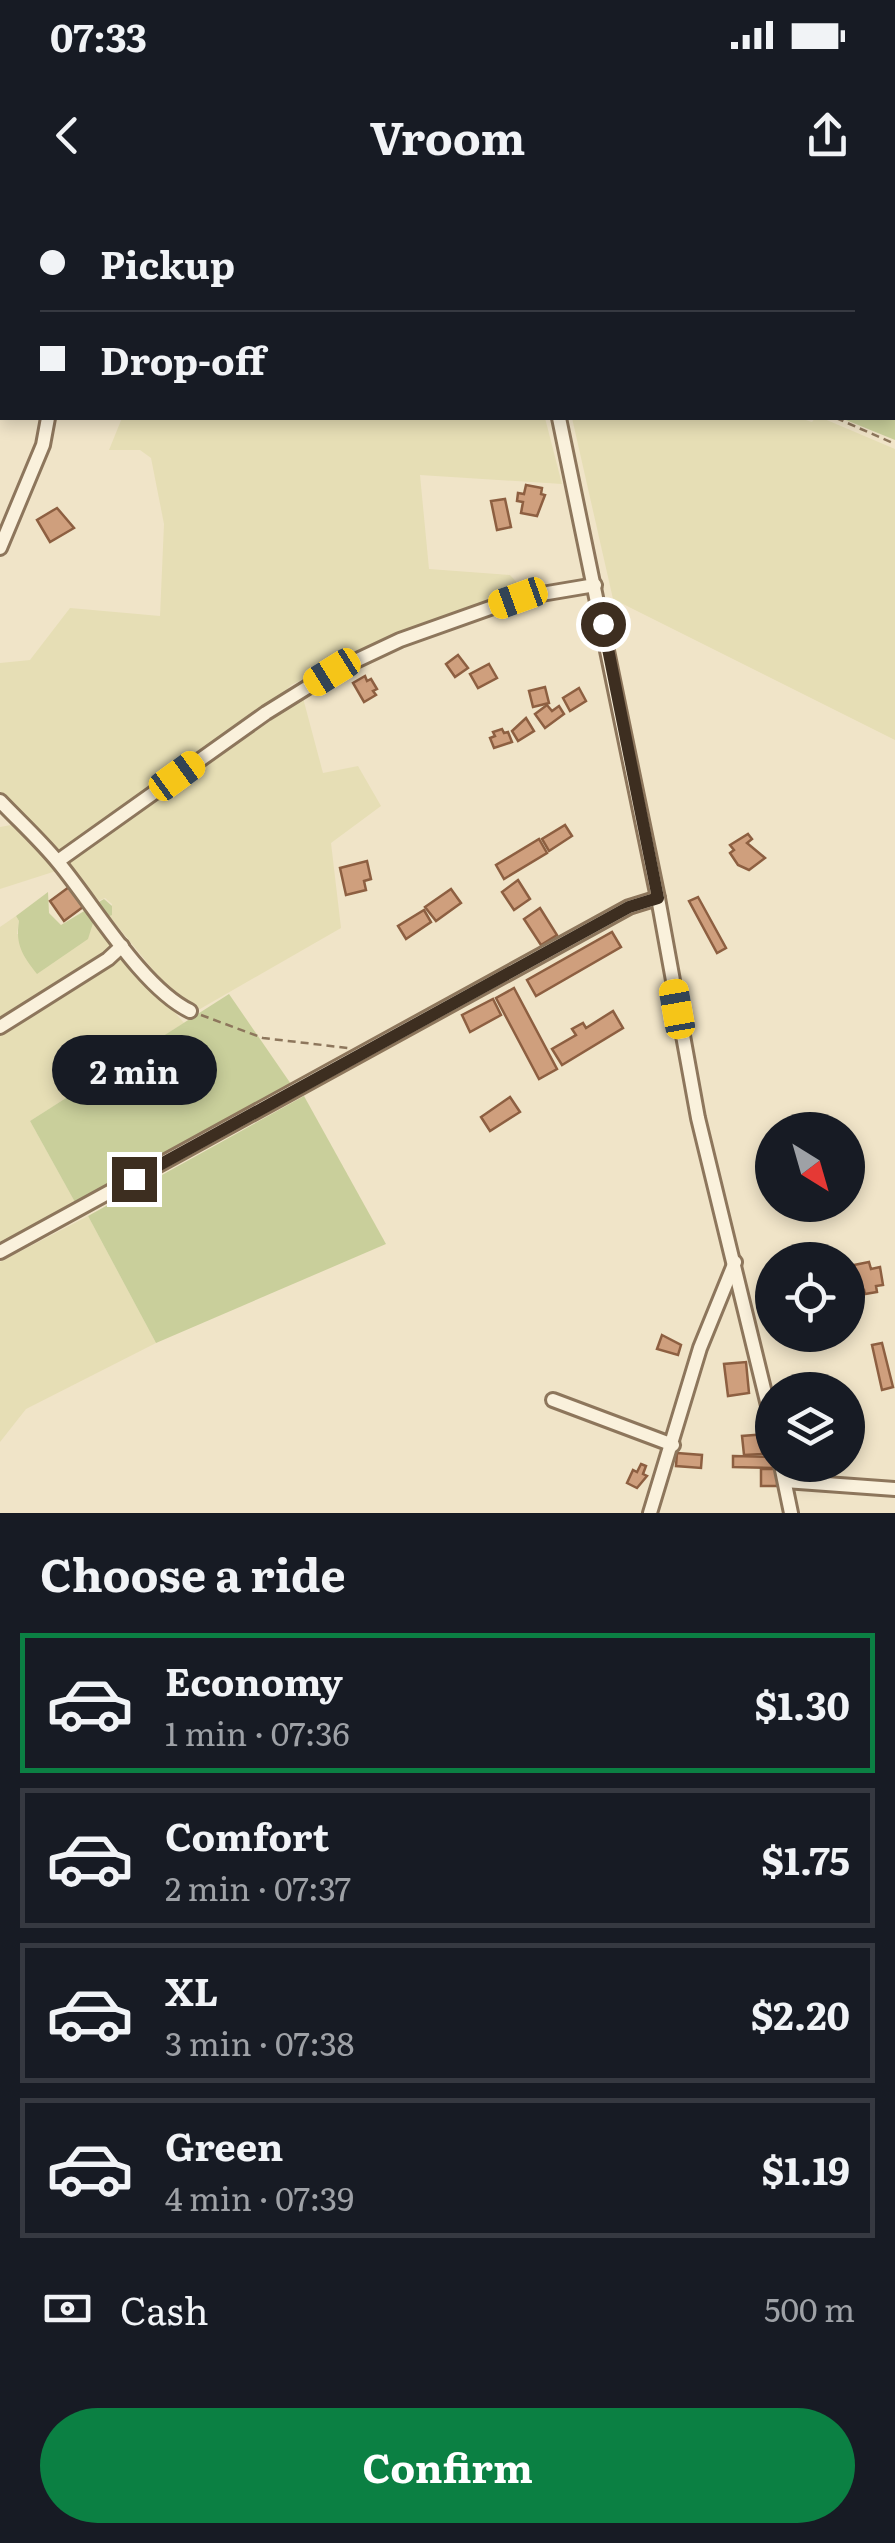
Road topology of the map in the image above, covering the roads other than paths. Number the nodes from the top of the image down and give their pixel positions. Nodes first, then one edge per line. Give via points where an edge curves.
1 (48, 420) edge
2 (560, 420) edge
3 (0, 548) edge
4 (595, 585) junction
5 (0, 801) edge
6 (58, 861) junction
7 (658, 898) junction
8 (122, 946) junction
9 (190, 1010) road end
10 (0, 1027) edge
11 (0, 1252) edge
12 (735, 1262) junction
13 (760, 1372) edge
14 (553, 1400) dead end
15 (673, 1445) junction
16 (785, 1482) joint
17 (895, 1489) edge
18 (650, 1513) edge
19 (792, 1513) edge

1 - 3 street
2 - 4 street
4 - 6 street via 518,598 332,672
4 - 7 street
5 - 6 street
6 - 8 street
7 - 11 street via 629,907
7 - 12 street via 698,1118
8 - 9 street
8 - 10 street
12 - 13 street
12 - 15 street via 700,1348
14 - 15 street
15 - 18 street
16 - 17 street
16 - 19 street

